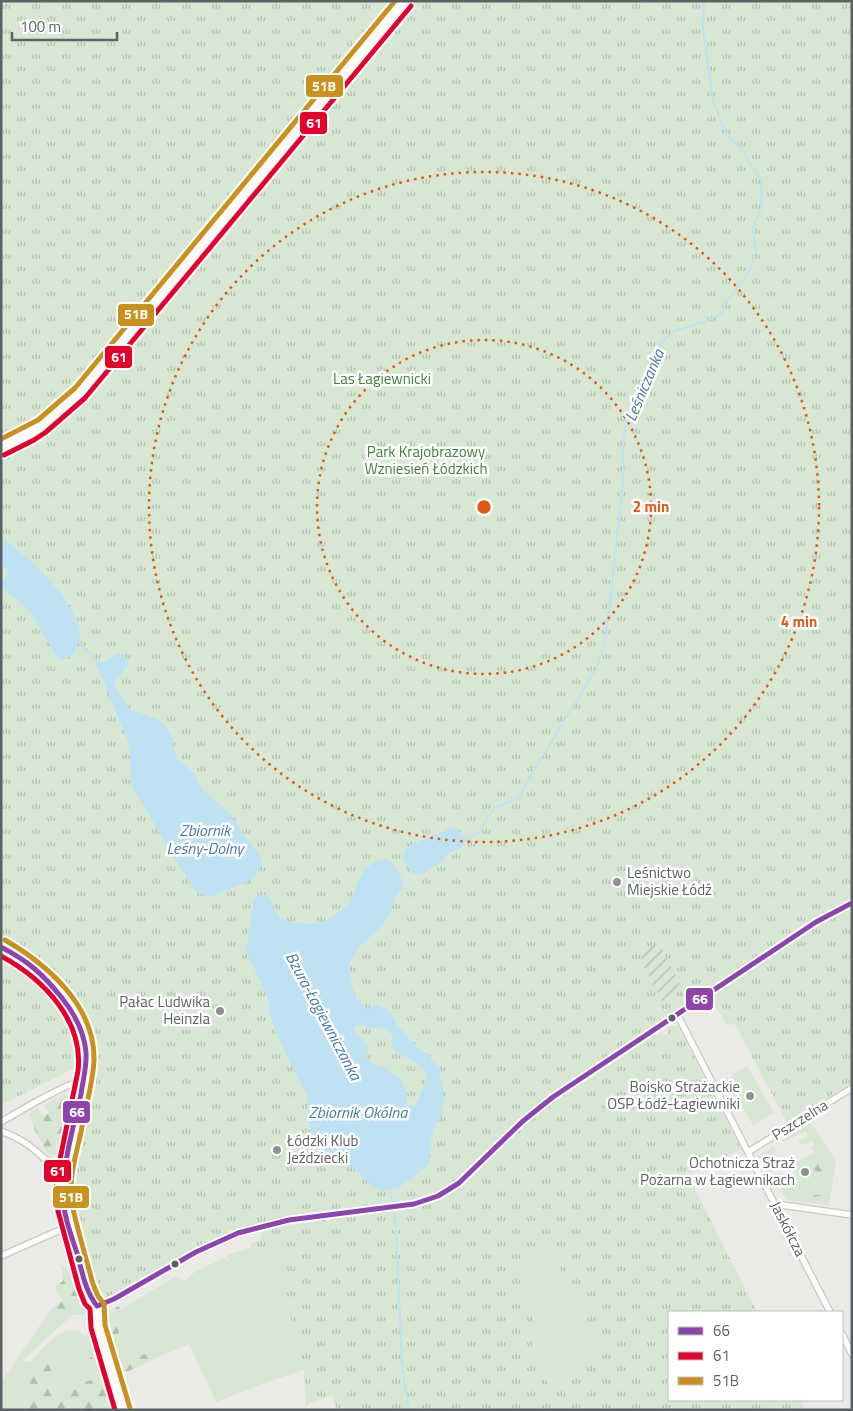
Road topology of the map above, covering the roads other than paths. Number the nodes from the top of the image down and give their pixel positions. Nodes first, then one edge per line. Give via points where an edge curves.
1 (405, 1) edge
2 (55, 414) junction
3 (1, 440) edge
4 (1, 448) edge
5 (852, 903) edge
6 (1, 947) edge
7 (676, 1014) junction
8 (84, 1080) junction
9 (852, 1088) edge
10 (1, 1122) edge
11 (1, 1131) edge
12 (748, 1152) junction
13 (65, 1171) junction
14 (775, 1204) junction
15 (852, 1215) edge
16 (69, 1226) junction
17 (1, 1256) edge
18 (97, 1306) junction
19 (829, 1311) edge
20 (843, 1336) edge
21 (852, 1354) edge
22 (123, 1410) edge

1 - 2 street via 92,379
2 - 3 street
2 - 4 street via 31,433
5 - 7 street via 816,922
6 - 8 street via 41,973 72,1011 86,1047
7 - 12 street, Jaskółcza
7 - 18 street via 537,1108 448,1191 428,1200 400,1206 289,1220 238,1233
8 - 10 street
8 - 13 street
9 - 12 street, Pszczelna
11 - 13 street via 26,1142 52,1167
12 - 14 street, Jaskółcza
13 - 16 street via 63,1202
14 - 15 street
14 - 19 street, Jaskółcza
16 - 17 street
16 - 18 street via 86,1287
18 - 22 street via 98,1326
20 - 21 street

